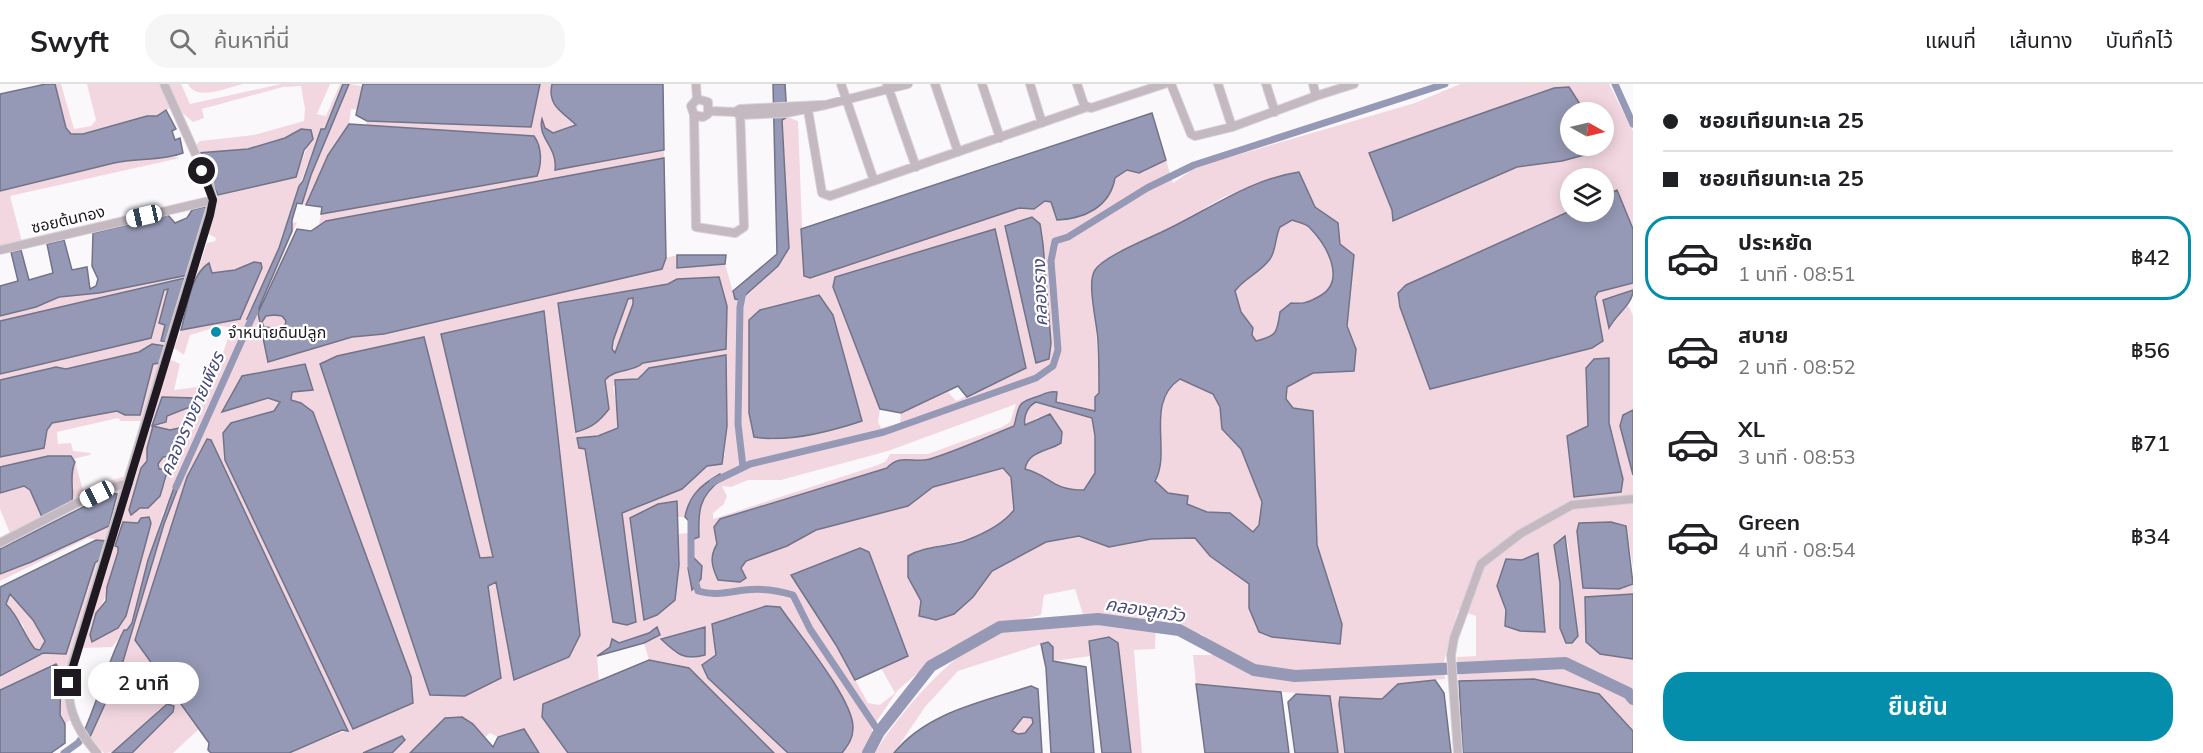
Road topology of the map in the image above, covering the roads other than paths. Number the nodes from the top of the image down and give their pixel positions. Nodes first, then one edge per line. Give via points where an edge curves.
1 (164, 84) edge
2 (696, 84) edge
3 (841, 84) edge
4 (908, 84) edge
5 (935, 84) edge
6 (982, 84) edge
7 (1029, 84) edge
8 (1077, 84) edge
9 (1164, 84) edge
10 (1171, 84) edge
11 (1218, 84) edge
12 (1266, 84) edge
13 (1313, 84) edge
14 (1354, 84) edge
15 (888, 87) edge
16 (1316, 96) junction
17 (697, 99) junction
18 (846, 100) junction
19 (825, 105) junction
20 (1087, 107) junction
21 (786, 110) junction
22 (808, 110) junction
23 (709, 111) junction
24 (738, 112) junction
25 (1275, 112) junction
26 (694, 115) junction
27 (1042, 123) junction
28 (1232, 127) junction
29 (1000, 138) junction
30 (958, 152) junction
31 (916, 167) junction
32 (874, 181) junction
33 (213, 200) junction
34 (0, 250) edge
35 (129, 483) junction
36 (1633, 499) edge
37 (0, 543) edge
38 (97, 753) edge
39 (1458, 753) edge

1 - 33 street
2 - 17 street
3 - 18 street
4 - 15 street
5 - 30 street
6 - 29 street
7 - 27 street
8 - 20 street
9 - 20 street
10 - 28 street via 1192,135
11 - 28 street
12 - 25 street
13 - 16 street
14 - 16 street
15 - 18 street
15 - 31 street
16 - 25 street
17 - 23 street via 708,102
17 - 26 street via 691,106
18 - 19 street
18 - 32 street
19 - 21 street
19 - 22 street
20 - 27 street
21 - 22 street
21 - 24 street
22 - 32 street via 822,193 830,196
23 - 24 street
23 - 26 street via 702,117
24 - 26 street via 744,227 735,233 696,227
25 - 28 street
27 - 29 street
29 - 30 street
30 - 31 street
31 - 32 street
33 - 34 street, ซอยต้นทอง
33 - 35 street
35 - 37 street via 102,490
35 - 38 street via 68,683 69,706 83,736
36 - 39 street via 1572,505 1488,557 1476,576 1451,656

